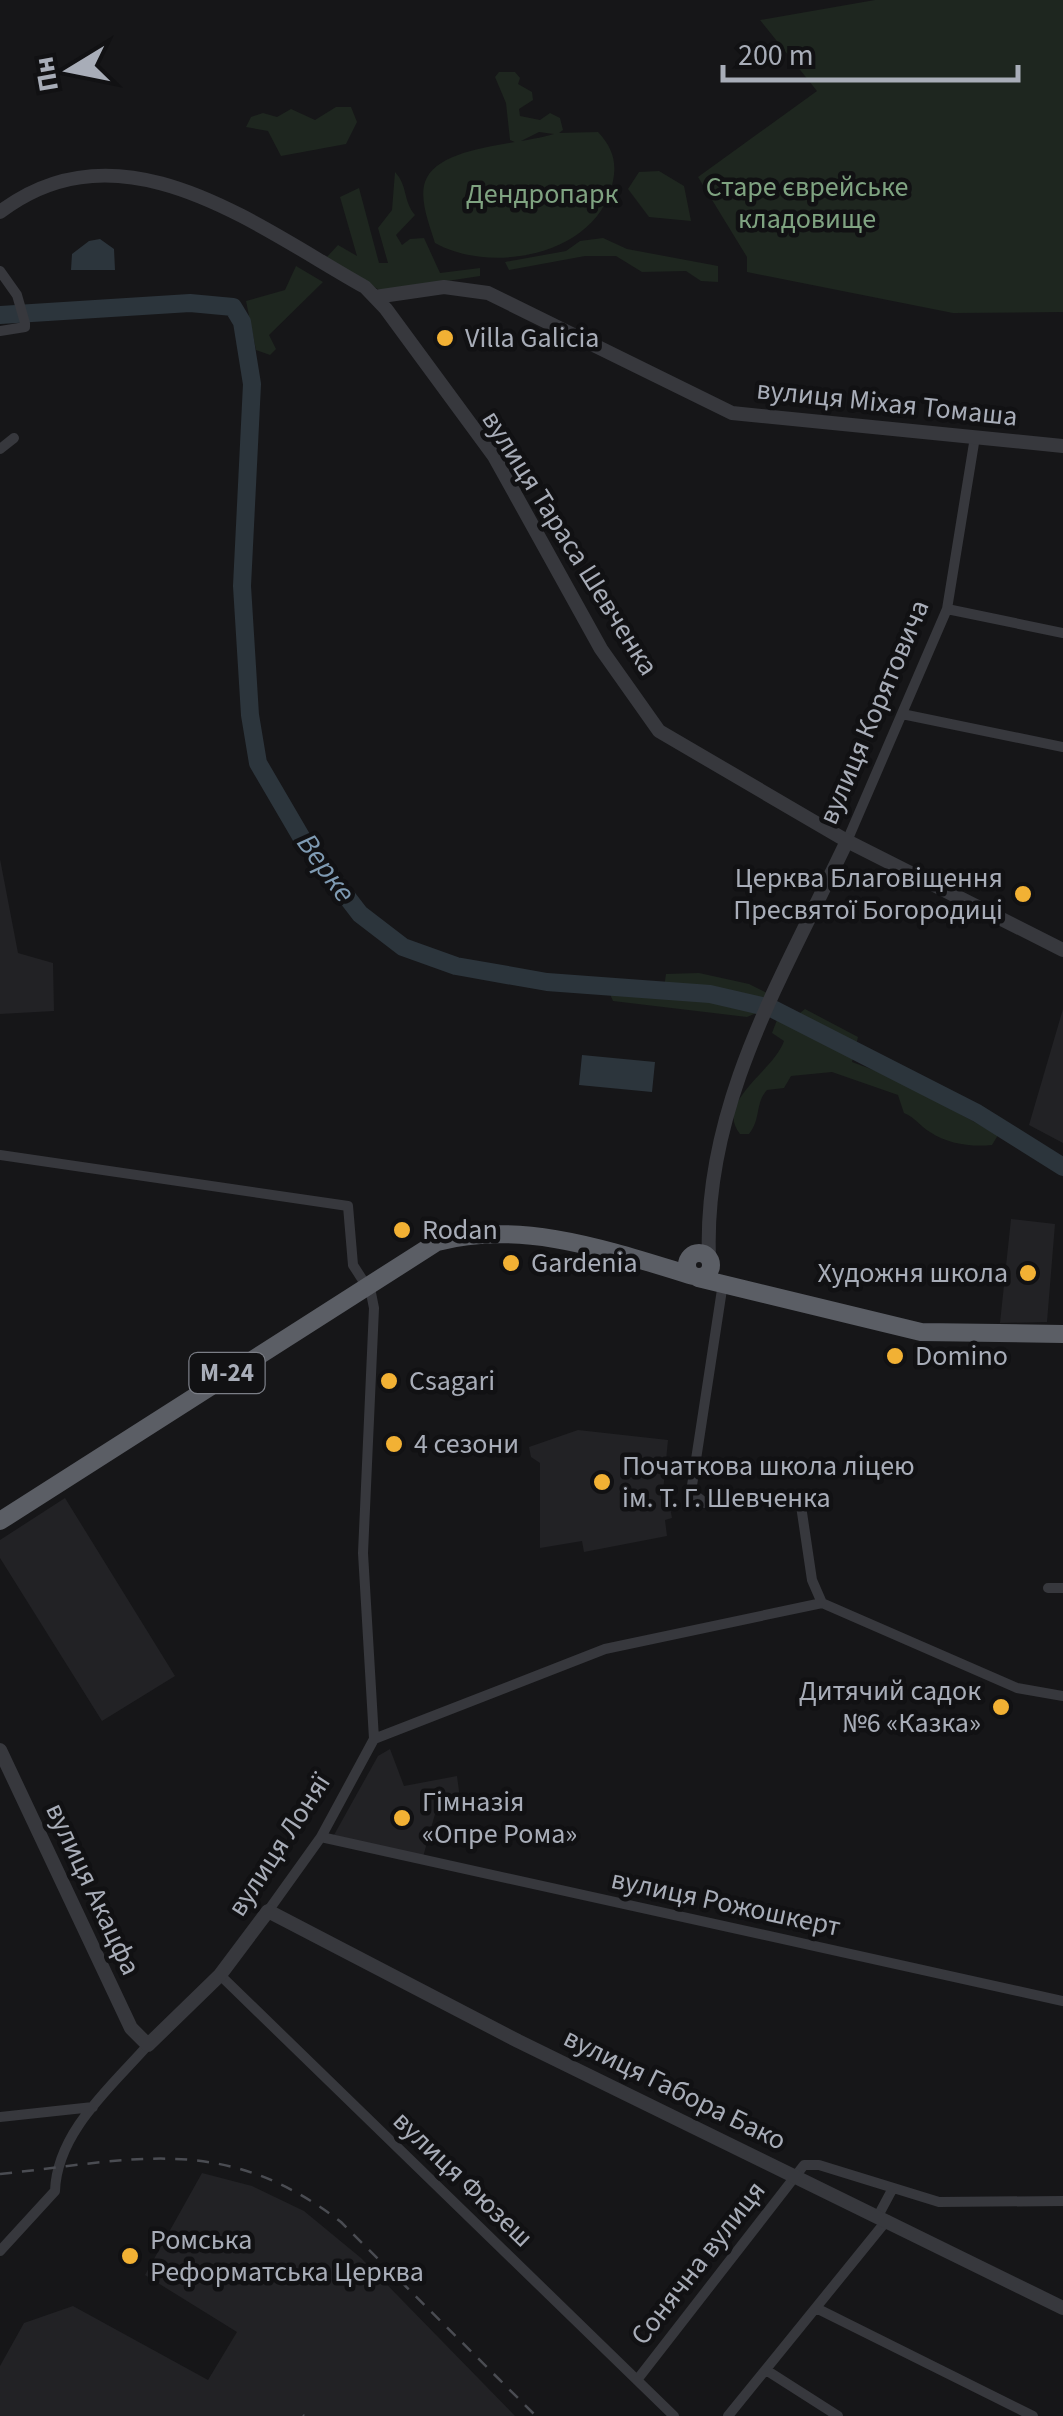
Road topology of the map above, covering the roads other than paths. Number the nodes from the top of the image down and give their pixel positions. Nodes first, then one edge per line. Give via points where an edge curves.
1 (0, 212) edge
2 (0, 271) edge
3 (375, 297) junction
4 (0, 331) edge
5 (975, 437) junction
6 (14, 438) dead end
7 (1063, 446) edge
8 (0, 449) edge
9 (947, 609) junction
10 (1063, 633) edge
11 (902, 714) junction
12 (1063, 746) edge
13 (847, 841) junction
14 (1063, 950) edge
15 (0, 1155) edge
16 (709, 1271) junction
17 (366, 1284) junction
18 (1063, 1334) edge
19 (0, 1520) edge
20 (1048, 1588) dead end
21 (1063, 1588) edge
22 (822, 1603) junction
23 (1063, 1696) edge
24 (374, 1740) junction
25 (0, 1750) edge
26 (322, 1837) junction
27 (268, 1911) junction
28 (220, 1975) junction
29 (1063, 2000) edge
30 (148, 2045) junction
31 (94, 2107) junction
32 (0, 2118) edge
33 (795, 2175) junction
34 (893, 2188) junction
35 (1063, 2202) edge
36 (882, 2218) junction
37 (0, 2251) edge
38 (816, 2308) junction
39 (1063, 2308) edge
40 (766, 2370) junction
41 (637, 2380) junction
42 (674, 2416) edge
43 (728, 2416) edge
44 (838, 2416) edge
45 (1033, 2416) edge

1 - 3 street, вулиця Тараса Шевченка via 71,177 152,179 201,194
2 - 4 street via 25,323
3 - 5 street, вулиця Міхая Томаша via 444,287 488,293 732,412
3 - 13 street, вулиця Тараса Шевченка via 494,456 601,650 659,731
5 - 7 street, вулиця Міхая Томаша
5 - 9 street, вулиця Корятовича
6 - 8 street
9 - 10 street
9 - 11 street, вулиця Корятовича
11 - 12 street
11 - 13 street, вулиця Корятовича
13 - 14 street, вулиця Тараса Шевченка
13 - 16 street, вулиця Корятовича via 730,1099 707,1221
15 - 17 street via 348,1206 353,1265
16 - 17 highway, М-24 via 665,1268 536,1236 481,1234 437,1242
16 - 18 highway via 921,1332
16 - 22 street via 691,1492 705,1503 800,1500
17 - 19 highway, М-24
17 - 24 street via 374,1308 363,1553
20 - 21 street
22 - 23 street via 1017,1688
22 - 24 street via 605,1649
24 - 26 street, вулиця Лоняї
25 - 30 street, вулиця Акацфа via 131,2028
26 - 27 street, вулиця Лоняї
26 - 29 street, вулиця Рожошкерт
27 - 28 street, вулиця Лоняї
27 - 33 street, вулиця Габора Бако
28 - 30 street, вулиця Лоняї
28 - 41 street, вулиця Фюзеш
30 - 31 street, вулиця Лоняї
31 - 32 street
31 - 37 street, вулиця Лоняї via 56,2168 55,2191
33 - 34 street via 804,2165 820,2165
33 - 36 street, вулиця Габора Бако
33 - 41 street, Сонячна вулиця
34 - 35 street via 939,2202
34 - 36 street
36 - 38 street
36 - 39 street, вулиця Габора Бако
38 - 40 street
38 - 45 street
40 - 43 street
40 - 44 street
41 - 42 street, вулиця Фюзеш

